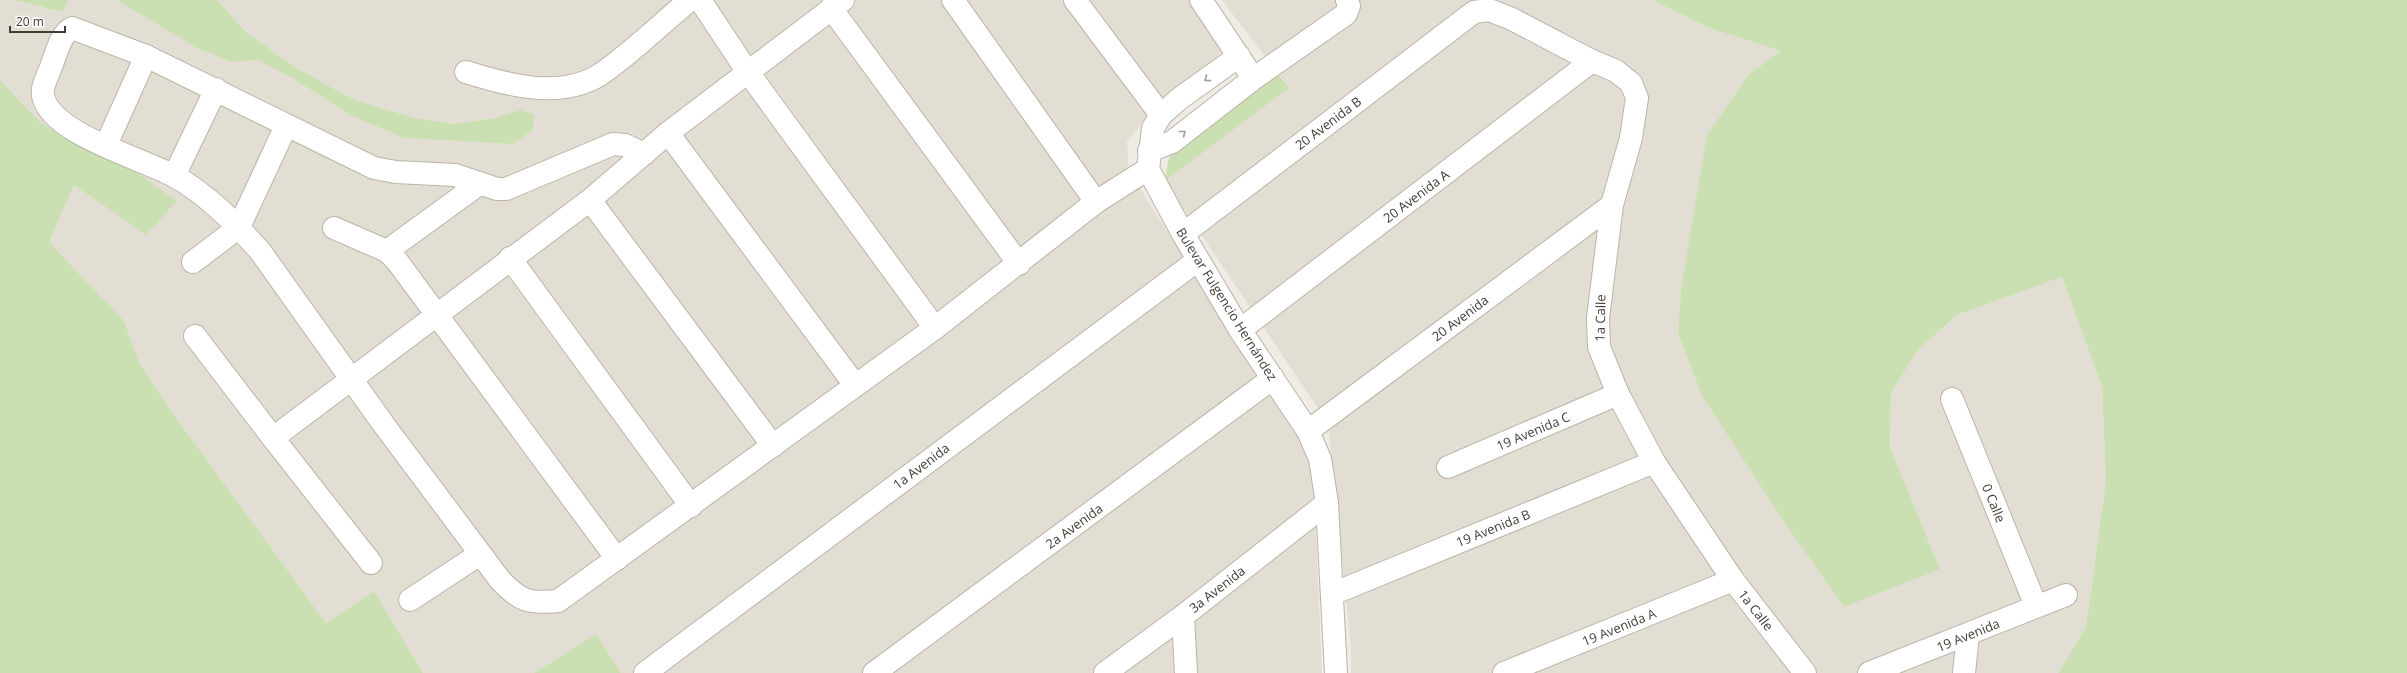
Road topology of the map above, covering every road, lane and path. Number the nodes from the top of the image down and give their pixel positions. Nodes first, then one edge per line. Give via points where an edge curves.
1 (690, 0) edge
2 (700, 0) edge
3 (953, 0) edge
4 (1075, 0) edge
5 (1201, 0) edge
6 (1347, 0) edge
7 (837, 4) edge
8 (1474, 12) joint
9 (146, 56) junction
10 (1239, 56) junction
11 (1592, 61) junction
12 (747, 71) junction
13 (466, 72) dead end
14 (1253, 79) junction
15 (216, 89) junction
16 (1161, 115) junction
17 (286, 126) junction
18 (668, 134) junction
19 (106, 145) junction
20 (644, 154) junction
21 (1148, 160) junction
22 (174, 176) junction
23 (479, 184) junction
24 (590, 200) junction
25 (1096, 202) junction
26 (1612, 205) junction
27 (239, 227) junction
28 (334, 228) dead end
29 (1183, 234) junction
30 (387, 251) junction
31 (510, 258) junction
32 (1198, 260) junction
33 (193, 262) dead end
34 (1019, 264) junction
35 (436, 314) junction
36 (935, 328) junction
37 (1240, 330) junction
38 (194, 336) dead end
39 (1273, 378) junction
40 (351, 379) junction
41 (854, 385) junction
42 (1618, 394) junction
43 (1952, 399) dead end
44 (1308, 431) junction
45 (273, 438) junction
46 (773, 446) junction
47 (1654, 462) junction
48 (1448, 467) dead end
49 (1327, 503) junction
50 (691, 506) junction
51 (480, 554) junction
52 (617, 560) junction
53 (371, 563) dead end
54 (1733, 580) junction
55 (1332, 594) junction
56 (2066, 595) dead end
57 (410, 600) dead end
58 (2036, 606) junction
59 (1183, 616) junction
60 (1968, 635) junction
61 (645, 673) edge
62 (874, 673) edge
63 (1105, 673) edge
64 (1186, 673) edge
65 (1336, 673) edge
66 (1504, 673) edge
67 (1805, 673) edge
68 (1869, 673) edge
69 (1964, 673) edge

1 - 13 street via 600,74 582,82 566,87 534,88
2 - 12 street
3 - 25 street
4 - 16 street
5 - 10 street
6 - 14 street via 1349,6 1346,14
7 - 12 street
7 - 34 street
8 - 11 street, 1a Calle via 1489,10 1512,19
8 - 29 street, 20 Avenida B
9 - 15 street
9 - 19 street
9 - 19 street via 72,28 61,41 42,90 43,97 68,128
10 - 14 street
10 -> 16 street
11 - 26 street, 1a Calle via 1616,71 1632,83 1637,98 1631,138
11 - 37 street, 20 Avenida A
12 - 18 street
12 - 36 street
21 -> 14 street
15 - 17 street
15 - 22 street
16 - 21 street via 1153,128
17 - 23 street via 374,168 390,172 455,175
17 - 27 street
18 - 20 street
18 - 41 street
19 - 22 street
20 - 23 street via 625,145 613,144 517,187 497,189
20 - 24 street
21 - 25 street
21 - 29 street, Bulevar Fulgencio Hernández
22 - 27 street via 218,207
23 - 30 street
24 - 31 street
24 - 46 street
25 - 34 street
26 - 42 street, 1a Calle via 1597,333 1599,347
26 - 44 street, 20 Avenida
27 - 33 street
27 - 40 street via 260,251
28 - 30 street
29 - 32 street, Bulevar Fulgencio Hernández
30 - 35 street
31 - 35 street
31 - 50 street
32 - 37 street, Bulevar Fulgencio Hernández
32 - 61 street, 1a Avenida
34 - 36 street
35 - 40 street
35 - 52 street
36 - 41 street
37 - 39 street, Bulevar Fulgencio Hernández
38 - 45 street
39 - 44 street, Bulevar Fulgencio Hernández
39 - 62 street, 2a Avenida
40 - 45 street
40 - 51 street
41 - 46 street
42 - 47 street, 1a Calle
42 - 48 street, 19 Avenida C
43 - 58 street, 0 Calle
44 - 49 street, Bulevar Fulgencio Hernández via 1320,458
45 - 53 street
46 - 50 street
47 - 54 street, 1a Calle
47 - 55 street, 19 Avenida B
49 - 55 street, Bulevar Fulgencio Hernández
49 - 59 street, 3a Avenida
50 - 52 street
51 - 52 street via 514,594 525,601 541,603 558,601
51 - 57 street
54 - 66 street, 19 Avenida A
54 - 67 street, 1a Calle
55 - 65 street, Bulevar Fulgencio Hernández
56 - 58 street, 19 Avenida
58 - 60 street, 19 Avenida
59 - 63 street, 3a Avenida
59 - 64 street
60 - 68 street, 19 Avenida
60 - 69 street

